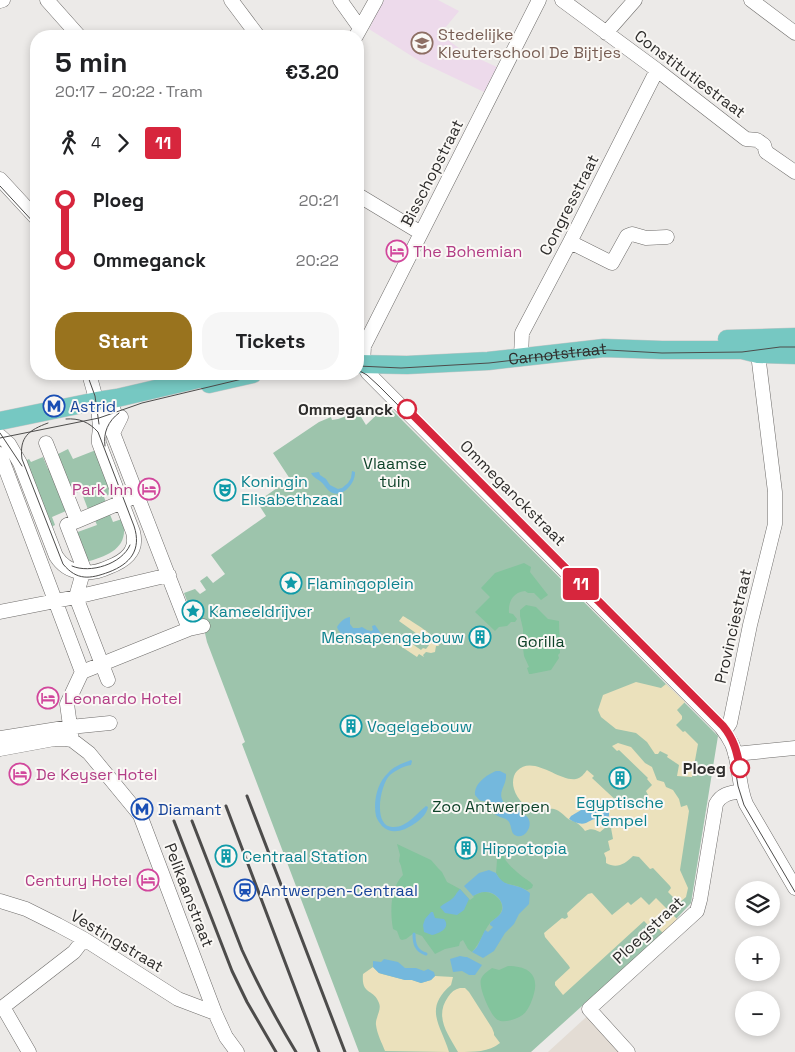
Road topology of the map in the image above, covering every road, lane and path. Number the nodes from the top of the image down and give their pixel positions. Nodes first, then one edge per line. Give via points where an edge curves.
1 (47, 0) edge
2 (231, 0) edge
3 (340, 0) edge
4 (376, 0) edge
5 (539, 0) edge
6 (562, 0) edge
7 (635, 0) edge
8 (751, 0) edge
9 (74, 30) edge
10 (254, 30) edge
11 (357, 30) edge
12 (359, 30) edge
13 (606, 33) junction
14 (795, 33) edge
15 (657, 70) junction
16 (795, 172) edge
17 (0, 179) edge
18 (364, 199) edge
19 (30, 212) edge
20 (421, 233) junction
21 (667, 237) dead end
22 (570, 242) junction
23 (795, 337) edge
24 (364, 346) edge
25 (757, 346) junction
26 (521, 352) junction
27 (795, 355) edge
28 (364, 360) edge
29 (364, 366) edge
30 (91, 380) edge
31 (194, 380) edge
32 (228, 380) edge
33 (97, 401) junction
34 (117, 414) junction
35 (0, 421) edge
36 (100, 427) junction
37 (46, 443) dead end
38 (3, 444) edge
39 (138, 495) junction
40 (121, 502) junction
41 (72, 523) junction
42 (48, 533) junction
43 (32, 540) junction
44 (84, 573) junction
45 (169, 576) junction
46 (63, 603) junction
47 (0, 612) edge
48 (203, 626) dead end
49 (189, 629) junction
50 (102, 664) junction
51 (80, 677) junction
52 (108, 680) dead end
53 (78, 700) dead end
54 (110, 724) dead end
55 (725, 731) junction
56 (71, 733) junction
57 (0, 738) edge
58 (795, 748) edge
59 (0, 749) edge
60 (735, 754) junction
61 (734, 787) junction
62 (794, 886) edge
63 (0, 901) edge
64 (84, 939) junction
65 (215, 1013) junction
66 (29, 1052) edge
67 (237, 1052) edge
68 (628, 1052) edge

1 - 9 street
2 - 10 street
3 - 11 street
4 - 12 street
5 - 20 street, Bisschopstraat
6 - 13 street, Constitutiestraat
7 - 13 street
8 - 14 street
13 - 15 street, Constitutiestraat
15 - 16 street, Constitutiestraat via 746,139 757,140 764,145 766,152
15 - 22 street, Congresstraat
17 - 19 street
18 - 20 street
20 - 24 street, Bisschopstraat
21 - 22 street via 627,236 612,263
22 - 26 street, Congresstraat via 522,333
23 - 25 main road, Carnotstraat
25 - 26 main road, Carnotstraat via 602,339
25 - 27 main road, Carnotstraat
25 - 55 street, Provinciestraat via 775,492 775,524 730,723
26 - 28 main road, Carnotstraat
29 - 55 street, Ommeganckstraat
30 - 33 street
31 - 33 main road
32 - 34 main road via 151,398
33 - 34 main road
33 - 35 main road
33 - 36 street
34 - 36 street via 108,416
34 - 39 street via 113,433
36 - 40 street via 99,443
37 - 41 street
38 - 42 street via 20,463
38 - 43 street
39 - 40 street
39 - 45 street
40 - 41 street
40 - 44 street via 134,535 130,552 116,564 97,572
41 - 42 street
41 - 44 street
42 - 43 street
42 - 44 street via 60,562
43 - 46 street
44 - 46 street
45 - 46 street
45 - 49 street
46 - 47 street
46 - 50 street
46 - 51 street
48 - 49 street
49 - 50 street
50 - 51 street
50 - 52 street
51 - 53 street
51 - 56 street via 66,704
54 - 56 street
55 - 60 street
56 - 57 street
56 - 59 street via 66,738
56 - 65 street, Pelikaanstraat via 140,815
58 - 60 street
60 - 61 street
61 - 62 street
61 - 68 street, Ploegstraat via 716,804 697,911 589,1009
63 - 64 street, Vestingstraat via 26,909
64 - 65 street, Vestingstraat via 178,998
64 - 66 street via 74,952 3,1007
65 - 67 street, Pelikaanstraat

